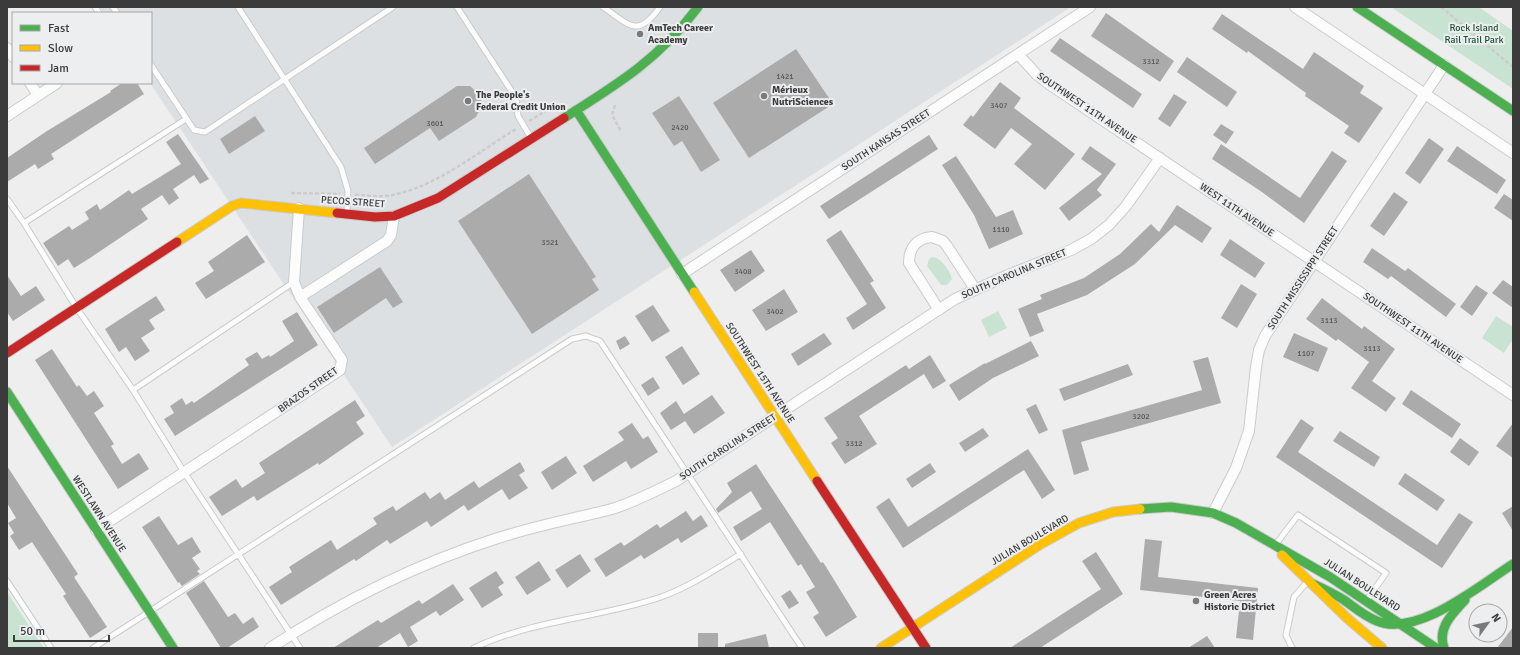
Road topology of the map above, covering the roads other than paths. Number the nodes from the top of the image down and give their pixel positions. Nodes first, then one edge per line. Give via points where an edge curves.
1 (238, 7) edge
2 (393, 7) edge
3 (457, 7) edge
4 (603, 7) edge
5 (660, 7) edge
6 (698, 7) edge
7 (1090, 7) edge
8 (1295, 7) edge
9 (1357, 7) edge
10 (1018, 54) junction
11 (1444, 65) junction
12 (152, 67) edge
13 (285, 79) junction
14 (31, 84) edge
15 (55, 84) edge
16 (1426, 94) junction
17 (38, 95) junction
18 (576, 110) junction
19 (1513, 111) edge
20 (7, 116) edge
21 (186, 119) junction
22 (532, 139) junction
23 (1513, 153) edge
24 (1160, 158) junction
25 (7, 199) edge
26 (299, 208) junction
27 (347, 214) junction
28 (394, 216) junction
29 (24, 223) junction
30 (1314, 261) junction
31 (682, 274) junction
32 (294, 282) junction
33 (975, 288) junction
34 (300, 297) junction
35 (76, 307) junction
36 (939, 310) junction
37 (7, 353) edge
38 (133, 390) junction
39 (7, 392) edge
40 (1513, 395) edge
41 (776, 417) junction
42 (184, 472) junction
43 (688, 473) junction
44 (1213, 513) junction
45 (96, 530) junction
46 (1254, 533) junction
47 (1276, 545) junction
48 (238, 554) junction
49 (741, 554) junction
50 (1513, 564) edge
51 (7, 581) edge
52 (1310, 582) junction
53 (1484, 583) junction
54 (1367, 601) junction
55 (149, 611) junction
56 (1432, 616) junction
57 (1402, 624) junction
58 (912, 627) junction
59 (291, 634) junction
60 (1418, 635) junction
61 (51, 648) edge
62 (93, 648) edge
63 (173, 648) edge
64 (270, 648) edge
65 (300, 648) edge
66 (474, 648) edge
67 (802, 648) edge
68 (881, 648) edge
69 (926, 648) edge
70 (1292, 648) edge
71 (1381, 648) edge
72 (1420, 648) edge
73 (1436, 648) edge
74 (1444, 648) edge

1 - 13 lane
2 - 13 lane
3 - 22 lane via 516,98 518,116
4 - 5 lane via 632,27 642,26 650,21
6 - 18 street, PECOS STREET via 673,39 644,66
7 - 10 street, SOUTH KANSAS STREET
8 - 16 street
9 - 11 street
10 - 24 street, SOUTHWEST 11TH AVENUE via 1049,84
10 - 31 street, SOUTH KANSAS STREET
11 - 16 street, SOUTH MISSISSIPPI STREET
11 - 19 street
12 - 21 lane
13 - 21 lane via 205,132 194,130
13 - 27 lane via 340,167 348,194
14 - 17 street
15 - 17 street
16 - 23 street
16 - 30 street, SOUTH MISSISSIPPI STREET
17 - 20 street
18 - 22 street, PECOS STREET
18 - 31 street, SOUTHWEST 15TH AVENUE
21 - 29 lane
22 - 28 street, PECOS STREET via 438,198
24 - 30 street, WEST 11TH AVENUE
24 - 33 street, SOUTH CAROLINA STREET via 1126,206 1109,225 1091,239 1071,250
25 - 29 lane
26 - 27 street, PECOS STREET
26 - 32 street
26 - 35 street, PECOS STREET via 241,203 232,206
27 - 28 street, PECOS STREET
28 - 34 street via 391,235 387,241
29 - 35 lane
30 - 40 street, SOUTHWEST 11TH AVENUE
30 - 44 street, SOUTH MISSISSIPPI STREET via 1265,336 1259,350 1249,431 1236,468
31 - 41 street, SOUTHWEST 15TH AVENUE
32 - 34 street, BRAZOS STREET
32 - 38 lane
33 - 36 street, SOUTH CAROLINA STREET
33 - 36 street via 943,241 932,236 918,241 909,254 909,263
34 - 42 street, BRAZOS STREET via 342,360 340,370
35 - 37 street, PECOS STREET
35 - 38 lane
36 - 41 street, SOUTH CAROLINA STREET
38 - 42 lane
39 - 45 street, WESTLAWN AVENUE
41 - 43 street, SOUTH CAROLINA STREET
41 - 58 street, SOUTHWEST 15TH AVENUE
42 - 45 street, BRAZOS STREET
42 - 48 lane
43 - 48 lane via 600,341 586,336 572,339
43 - 49 lane
43 - 59 street, SOUTH CAROLINA STREET via 647,496 614,508 500,538 413,569 359,595
44 - 46 street, JULIAN BOULEVARD
44 - 58 street, JULIAN BOULEVARD via 1178,507 1144,508 1113,512 1079,523 1041,544
45 - 55 street, WESTLAWN AVENUE
46 - 47 street, JULIAN BOULEVARD
46 - 52 street, JULIAN BOULEVARD via 1272,546
47 - 54 street, JULIAN BOULEVARD
47 - 54 lane via 1298,515 1386,573
48 - 55 lane
48 - 59 lane
49 - 66 lane via 662,597 526,630
49 - 67 lane
50 - 53 street
51 - 61 lane
52 - 57 street via 1334,593 1380,624
52 - 70 lane via 1294,597 1286,635
52 - 71 street, JULIAN BOULEVARD
53 - 56 street
53 - 74 street via 1458,607 1441,630 1440,639
54 - 57 street, JULIAN BOULEVARD
55 - 62 lane
55 - 63 street, WESTLAWN AVENUE
56 - 57 street via 1418,622
56 - 60 street via 1422,624
57 - 60 street, JULIAN BOULEVARD
58 - 68 street, JULIAN BOULEVARD
58 - 69 street, SOUTHWEST 15TH AVENUE
59 - 64 street, SOUTH CAROLINA STREET
59 - 65 lane
60 - 72 street
60 - 73 street, JULIAN BOULEVARD

